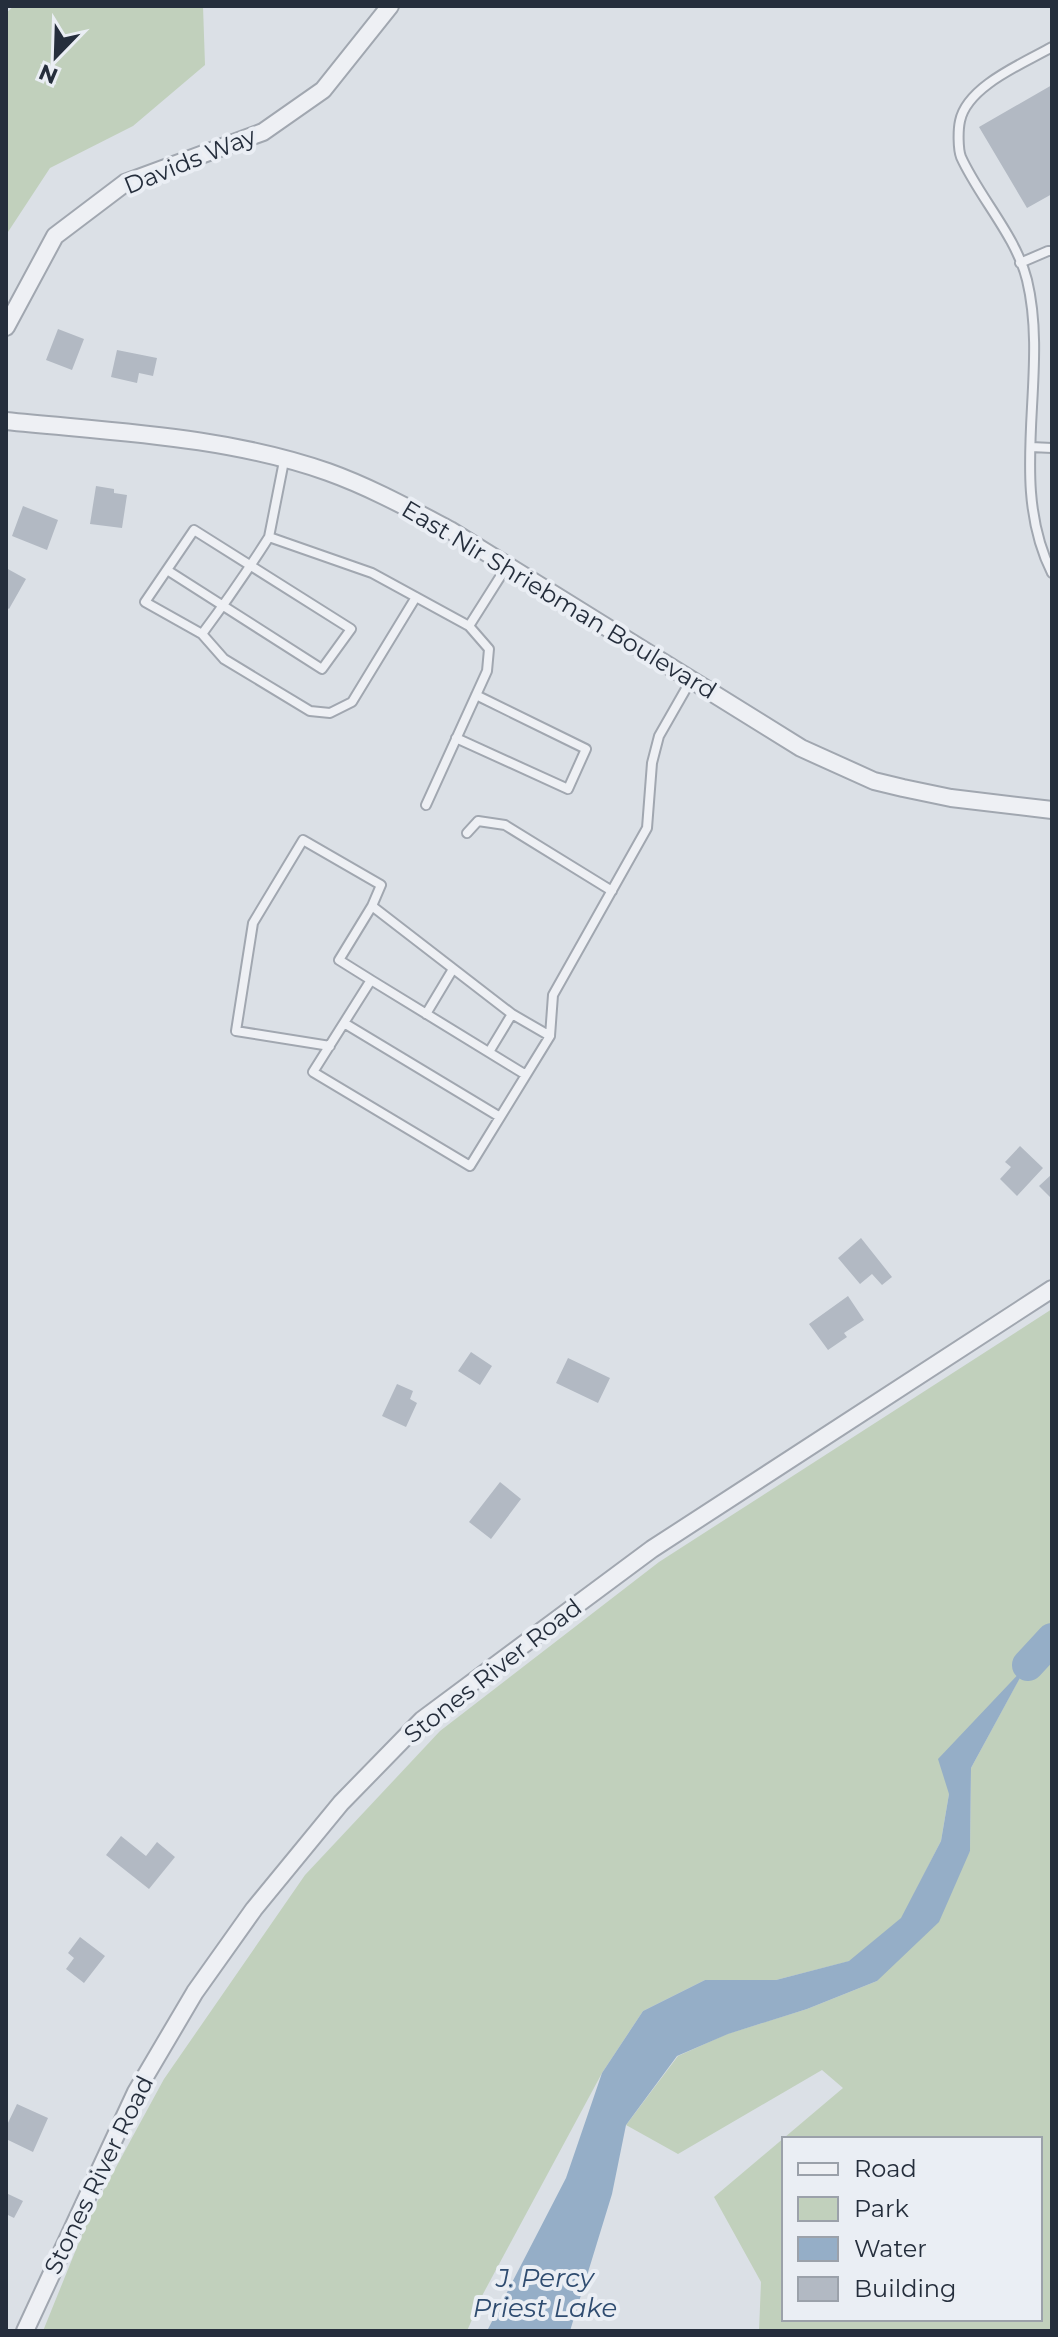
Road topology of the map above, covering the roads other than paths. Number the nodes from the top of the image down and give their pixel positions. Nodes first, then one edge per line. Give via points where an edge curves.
1 (381, 9) edge
2 (1052, 47) edge
3 (1052, 251) edge
4 (1020, 263) junction
5 (6, 327) edge
6 (6, 421) edge
7 (1031, 447) junction
8 (1052, 448) edge
9 (284, 461) junction
10 (269, 537) junction
11 (250, 566) junction
12 (507, 566) junction
13 (167, 570) junction
14 (1052, 573) edge
15 (416, 597) junction
16 (223, 606) junction
17 (469, 626) junction
18 (202, 634) junction
19 (691, 679) junction
20 (476, 695) junction
21 (456, 738) junction
22 (426, 805) dead end
23 (1052, 810) edge
24 (467, 833) dead end
25 (612, 891) junction
26 (372, 906) junction
27 (453, 969) junction
28 (371, 980) junction
29 (426, 1014) junction
30 (512, 1014) junction
31 (344, 1023) junction
32 (550, 1036) junction
33 (330, 1046) junction
34 (489, 1052) junction
35 (526, 1075) junction
36 (500, 1117) junction
37 (1052, 1289) edge
38 (25, 2331) edge

1 - 5 street, Davids Way via 323,90 263,132 125,183 55,236
2 - 4 lane via 972,96 960,120 960,154
3 - 4 lane
4 - 7 lane via 1034,320
6 - 9 street, East Nir Shriebman Boulevard via 202,443
7 - 8 lane
7 - 14 lane via 1033,517
9 - 10 lane
9 - 12 street, East Nir Shriebman Boulevard via 389,498
10 - 11 lane
10 - 15 lane via 372,573
11 - 13 lane via 194,530
11 - 16 lane
11 - 16 lane via 351,629 322,669
12 - 17 lane
12 - 19 street, East Nir Shriebman Boulevard
13 - 16 lane
13 - 18 lane via 145,602
15 - 17 lane
15 - 18 lane via 352,702 330,713 310,711 224,659
16 - 18 lane
17 - 20 lane via 489,649 487,671
19 - 23 street, East Nir Shriebman Boulevard via 801,748 874,781 951,798
19 - 25 lane via 659,736 647,828
20 - 21 lane
20 - 21 lane via 586,749 568,789
21 - 22 lane
24 - 25 lane via 478,821 505,825
25 - 32 lane via 553,995
26 - 27 lane
26 - 28 lane via 339,960
26 - 33 lane via 381,885 303,840 253,923 236,1031
27 - 29 lane
27 - 30 lane
28 - 29 lane
28 - 31 lane
29 - 34 lane
30 - 32 lane
30 - 34 lane
31 - 33 lane
31 - 36 lane
32 - 35 lane
33 - 36 lane via 313,1072 470,1166
34 - 35 lane
35 - 36 lane
37 - 38 street, Stones River Road via 652,1549 422,1720 341,1803 254,1909 195,1992 136,2092

